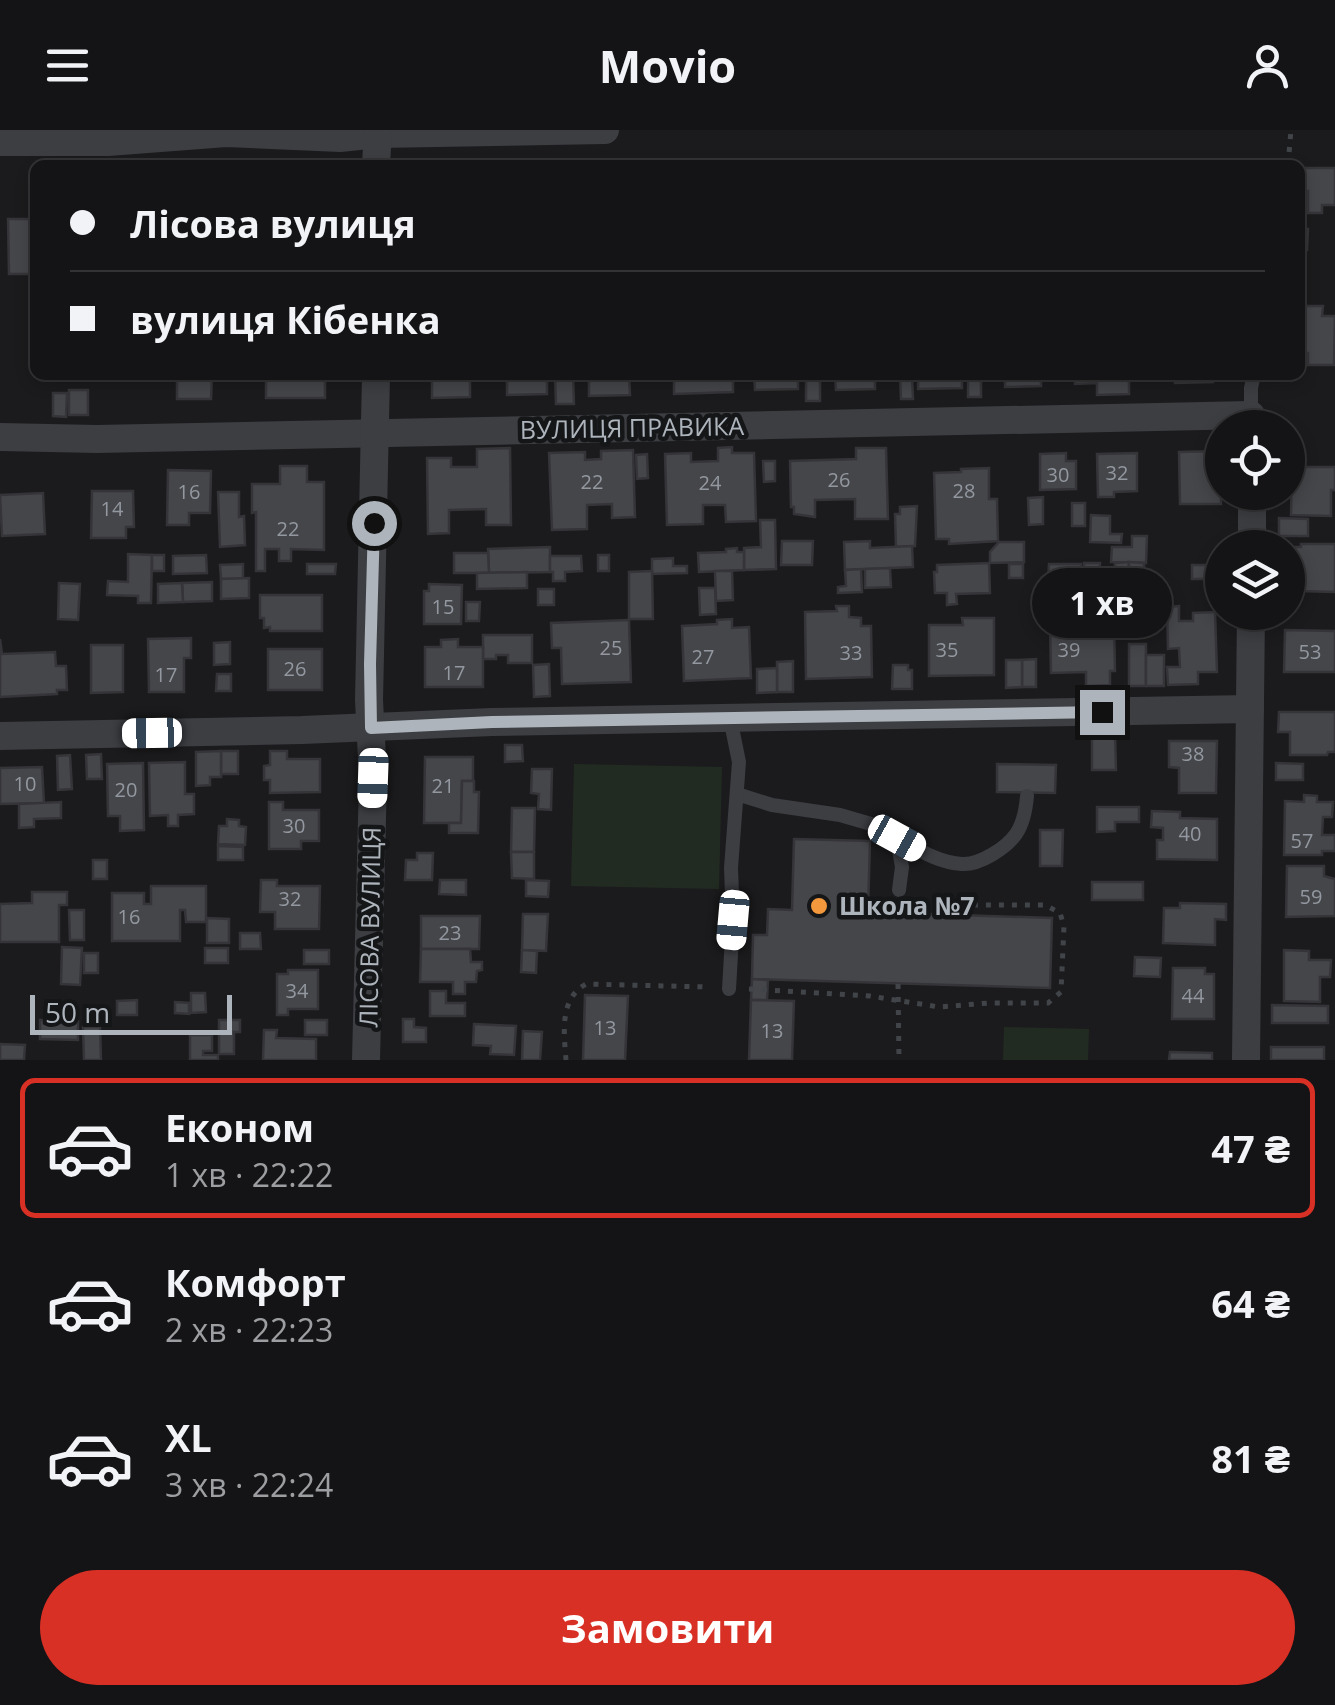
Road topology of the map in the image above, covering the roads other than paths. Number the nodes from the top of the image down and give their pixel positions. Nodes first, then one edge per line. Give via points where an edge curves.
1 (605, 130) edge
2 (378, 132) edge
3 (0, 142) edge
4 (376, 160) edge
5 (376, 380) edge
6 (1253, 380) edge
7 (1252, 410) edge
8 (1205, 423) edge
9 (376, 432) junction
10 (0, 438) edge
11 (1251, 630) edge
12 (1250, 710) junction
13 (730, 718) junction
14 (371, 728) junction
15 (0, 736) edge
16 (737, 794) junction
17 (1027, 796) dead end
18 (897, 838) junction
19 (898, 897) road end
20 (728, 988) road end
21 (366, 1060) edge
22 (1246, 1060) edge

1 - 2 street
2 - 3 street
2 - 4 street
5 - 9 street, ЛІСОВА ВУЛИЦЯ
6 - 7 lane
8 - 9 street, ВУЛИЦЯ ПРАВИКА
9 - 10 street, ВУЛИЦЯ ПРАВИКА
9 - 14 street, ЛІСОВА ВУЛИЦЯ
11 - 12 street
12 - 13 street
12 - 22 street
13 - 14 street
13 - 16 lane
14 - 15 street
14 - 21 street, ЛІСОВА ВУЛИЦЯ
16 - 18 lane via 840,815
16 - 20 lane
17 - 18 lane via 1016,834 995,853 966,865
18 - 19 lane

